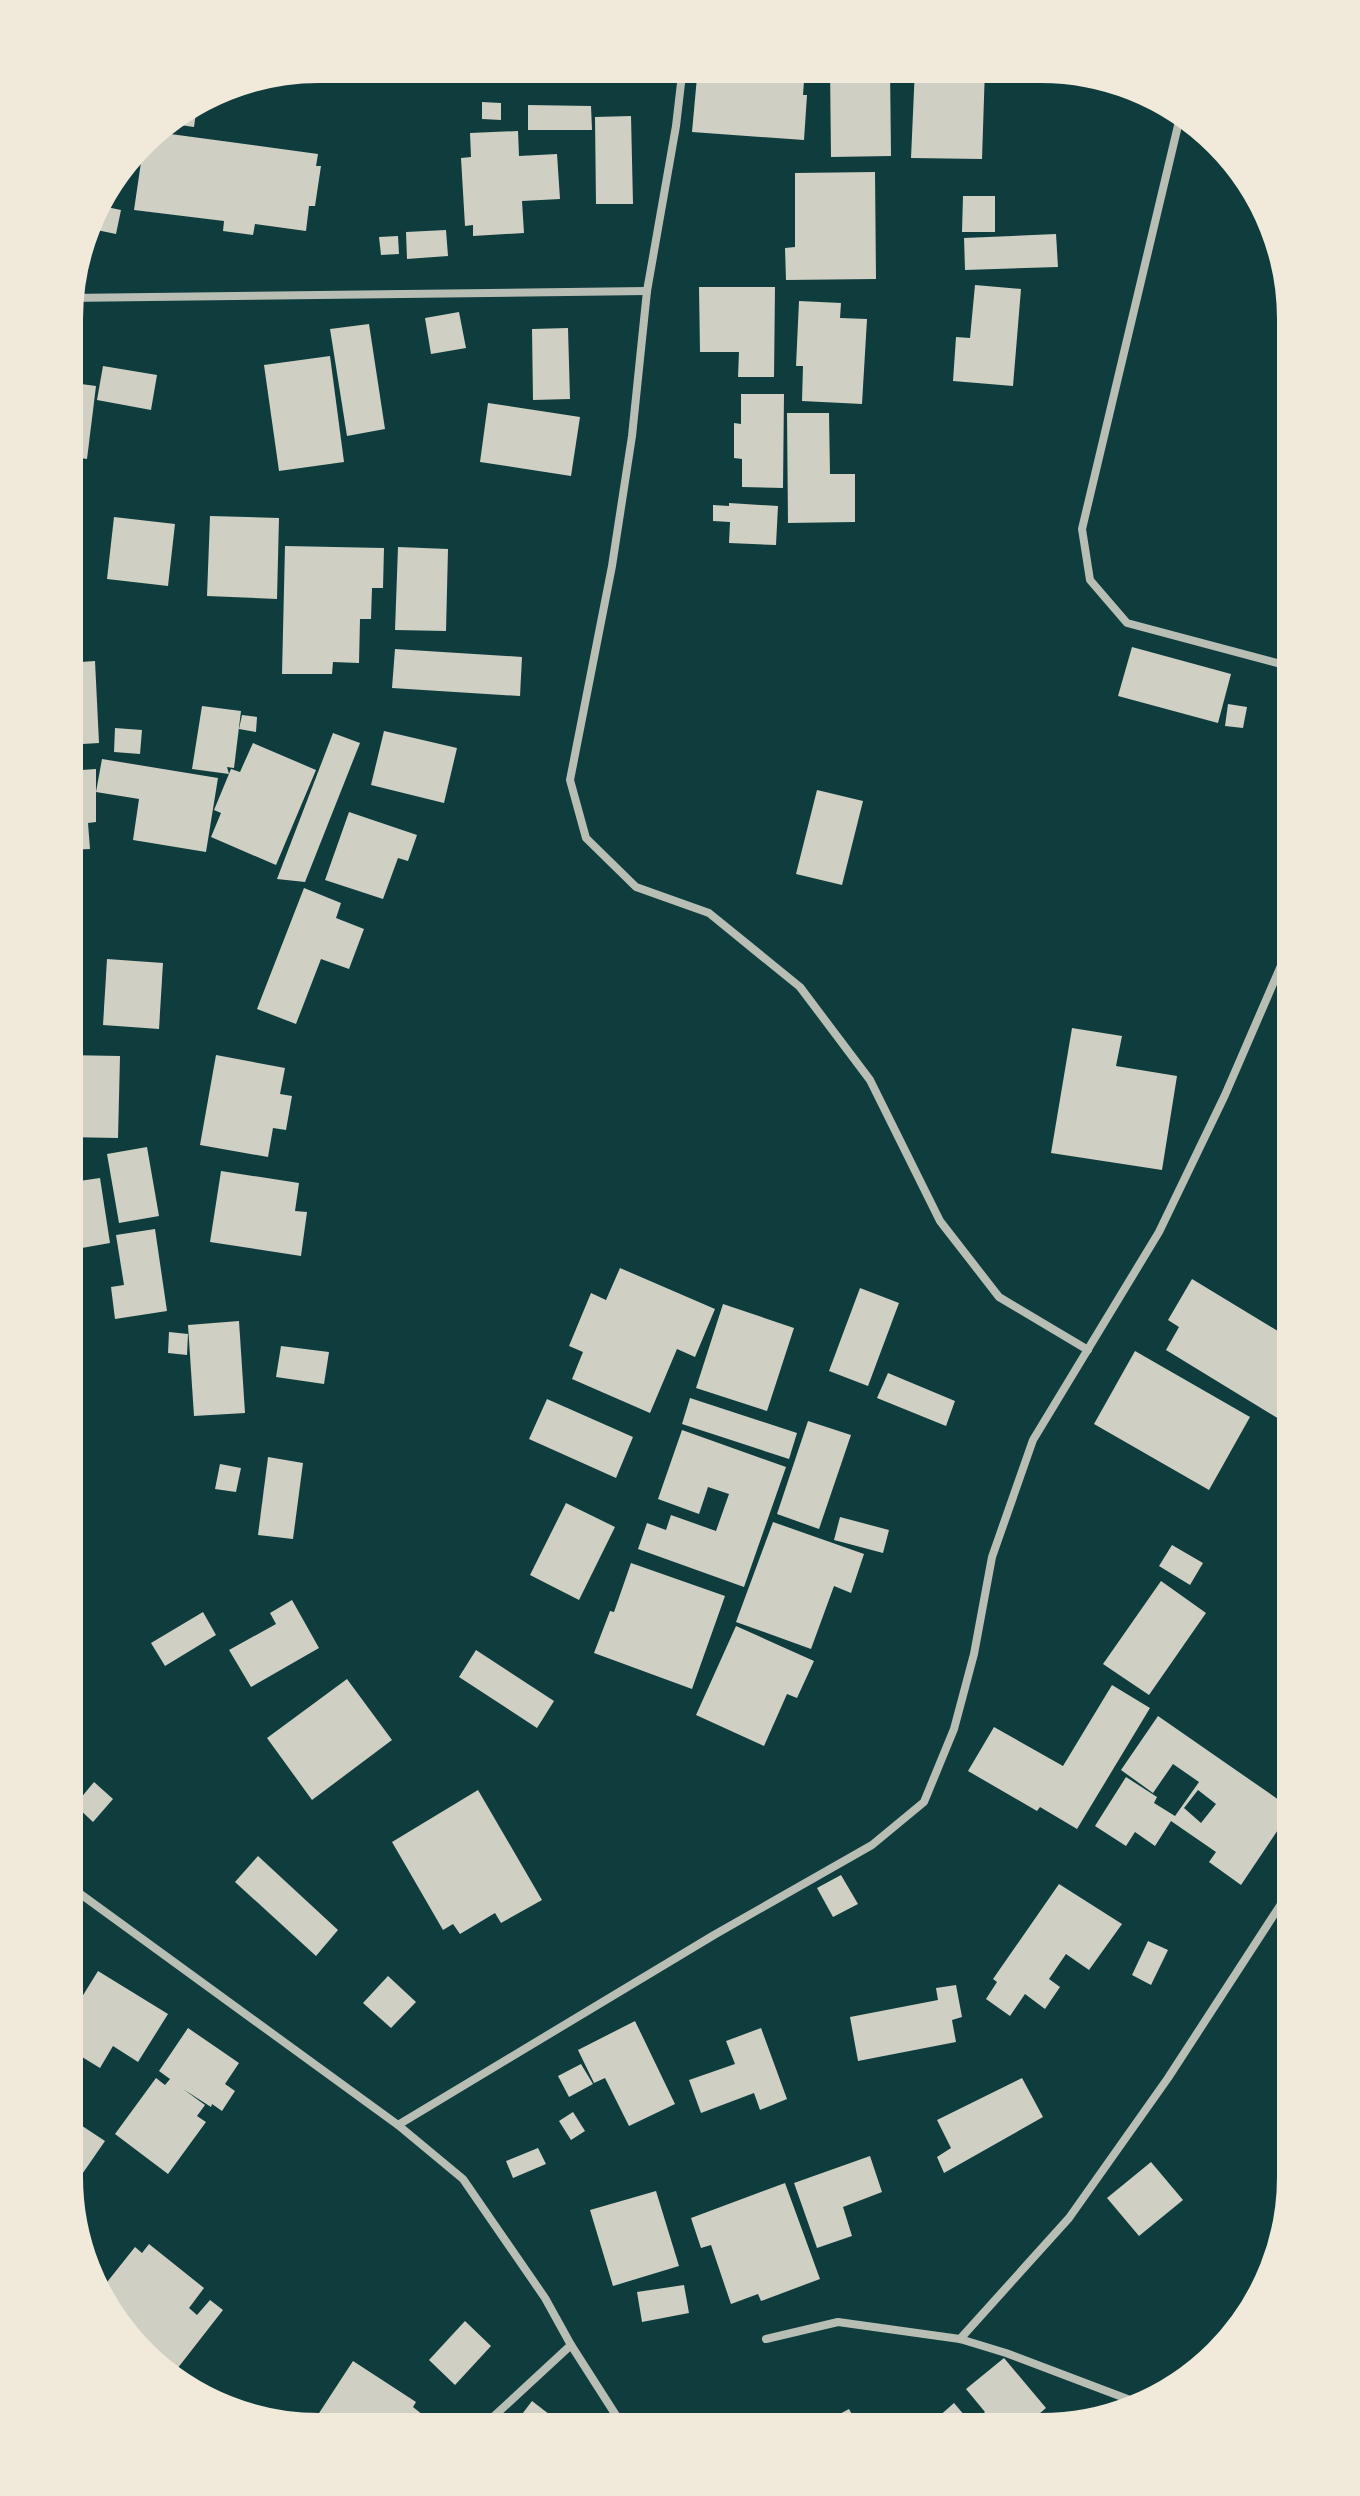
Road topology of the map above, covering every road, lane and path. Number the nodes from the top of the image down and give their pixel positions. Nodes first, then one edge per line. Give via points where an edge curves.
1 (682, 78) edge
2 (1179, 122) edge
3 (647, 291) junction
4 (79, 298) edge
5 (1282, 664) edge
6 (1282, 964) edge
7 (1088, 1350) junction
8 (78, 1892) edge
9 (1281, 1904) edge
10 (398, 2125) junction
11 (766, 2339) dead end
12 (960, 2339) junction
13 (571, 2345) junction
14 (1132, 2401) edge
15 (492, 2418) edge
16 (618, 2418) edge

1 - 3 street
2 - 5 street via 1082,529 1090,580 1127,623
3 - 4 street
3 - 7 street via 612,566 570,780 586,838 636,887 709,913 800,987 870,1080 940,1221 999,1297
6 - 7 street via 1159,1232
7 - 10 street via 1033,1440 992,1557 954,1729 924,1802 872,1845
8 - 10 street
9 - 12 street via 1069,2218
10 - 13 street via 463,2179
11 - 12 street via 838,2322
12 - 14 street
13 - 15 street
13 - 16 street

